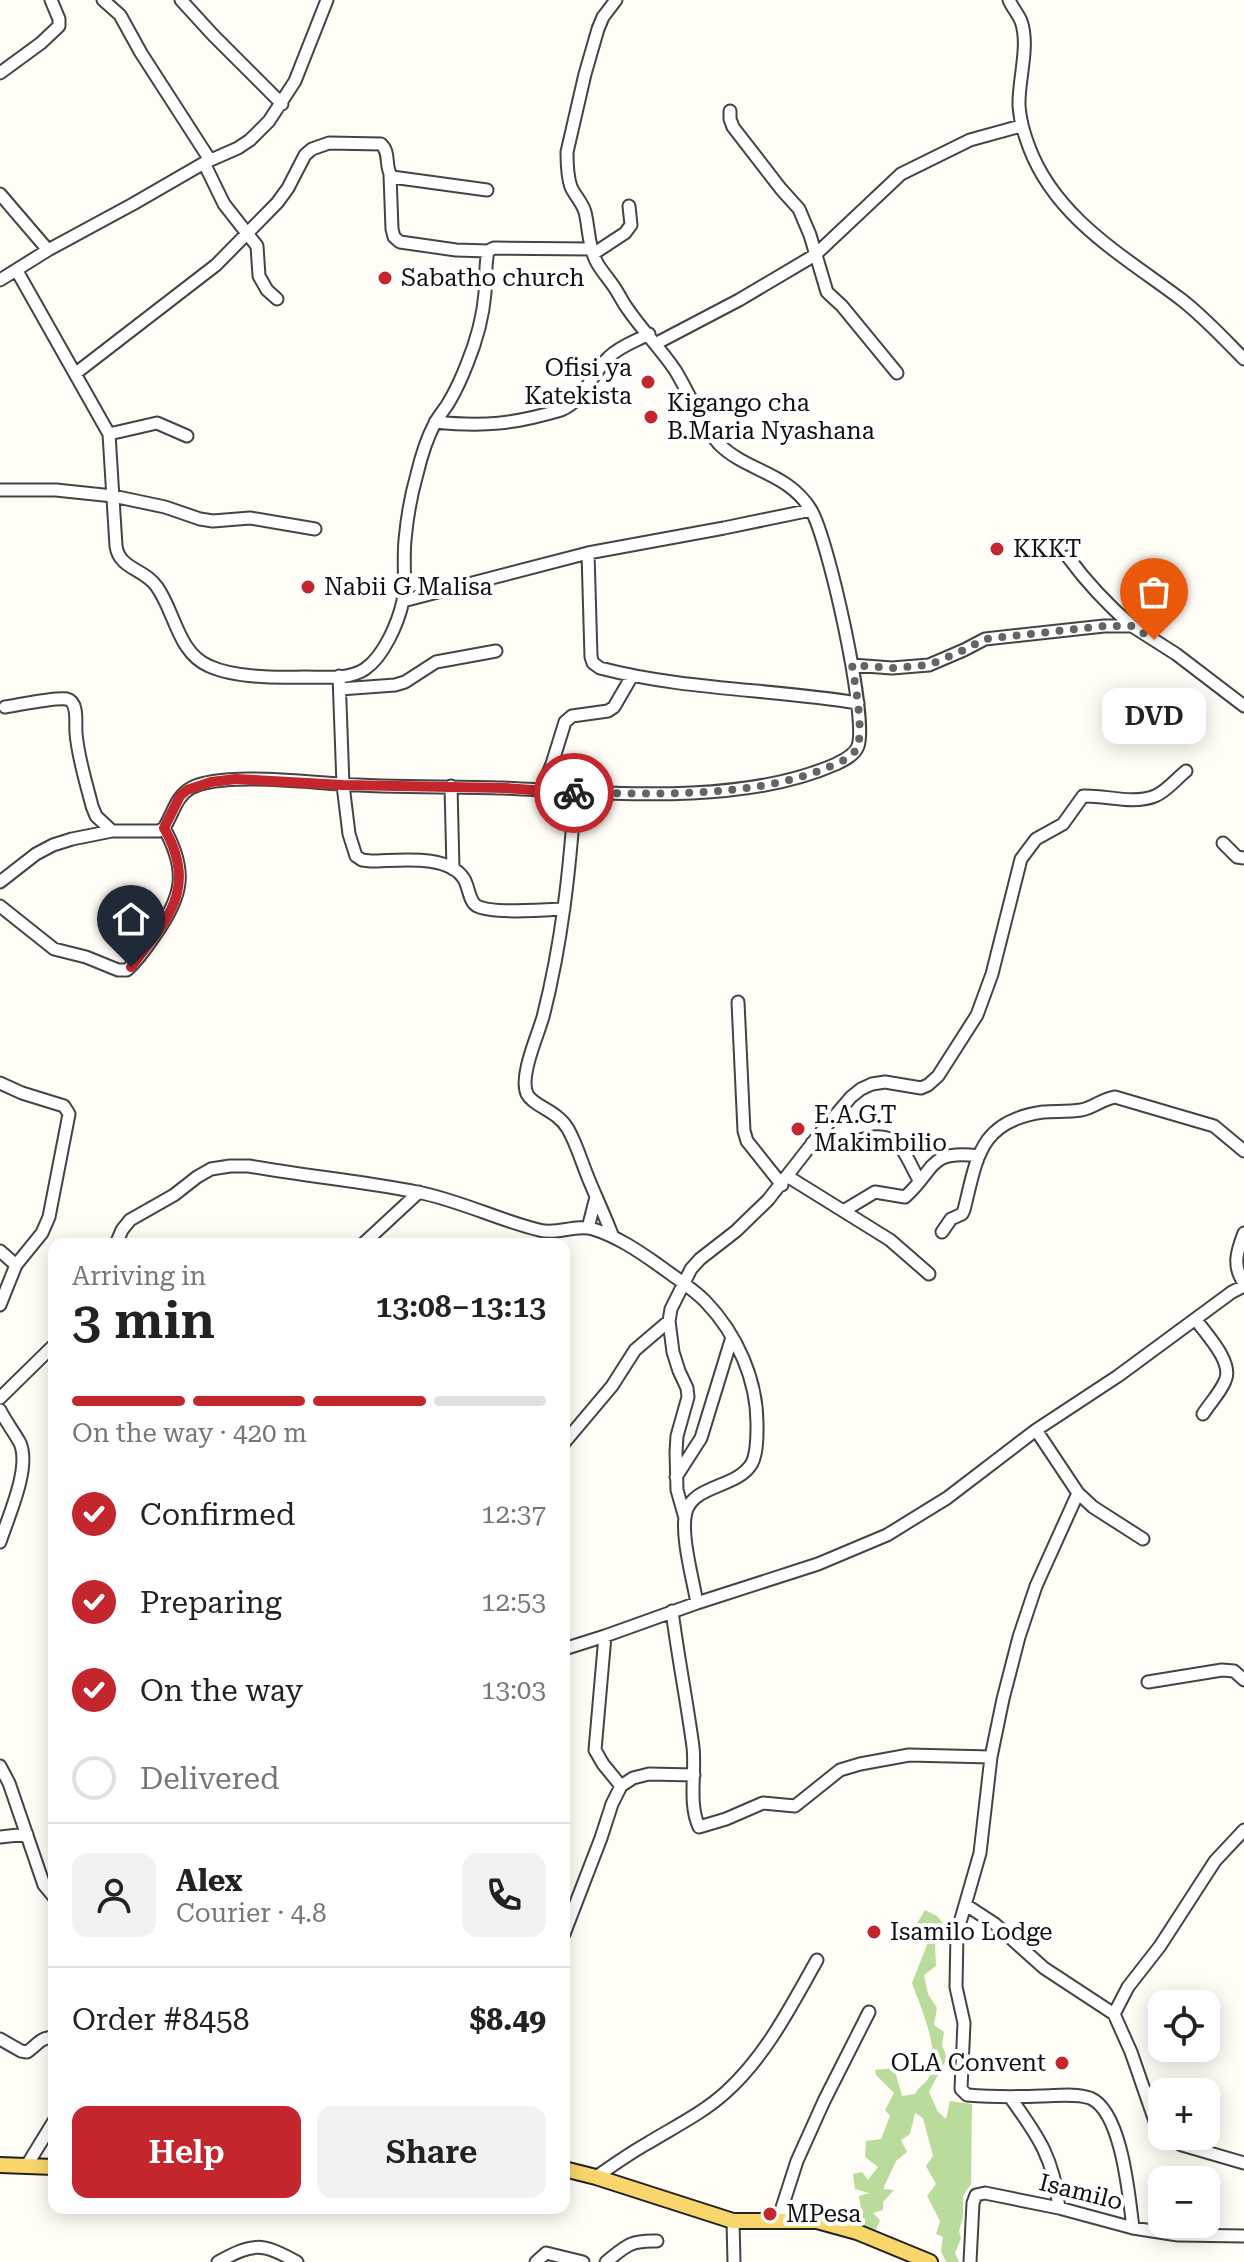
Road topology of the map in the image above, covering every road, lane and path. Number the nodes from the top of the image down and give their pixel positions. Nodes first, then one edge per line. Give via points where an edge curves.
1 (51, 0) edge
2 (103, 0) edge
3 (181, 0) edge
4 (327, 0) edge
5 (616, 0) edge
6 (1009, 0) edge
7 (0, 73) edge
8 (282, 104) junction
9 (730, 111) dead end
10 (1021, 126) junction
11 (207, 162) junction
12 (390, 175) junction
13 (487, 190) dead end
14 (0, 194) edge
15 (629, 206) dead end
16 (247, 234) junction
17 (48, 250) junction
18 (488, 251) junction
19 (592, 252) junction
20 (815, 255) junction
21 (17, 271) junction
22 (0, 280) edge
23 (277, 299) dead end
24 (653, 339) junction
25 (1244, 359) edge
26 (76, 373) junction
27 (897, 373) dead end
28 (435, 422) junction
29 (109, 434) junction
30 (187, 436) dead end
31 (0, 490) edge
32 (113, 496) junction
33 (811, 510) junction
34 (315, 529) dead end
35 (588, 553) junction
36 (1068, 557) dead end
37 (403, 601) junction
38 (1132, 626) junction
39 (496, 651) dead end
40 (852, 665) junction
41 (632, 676) junction
42 (340, 682) junction
43 (858, 703) junction
44 (1244, 706) edge
45 (5, 707) dead end
46 (1186, 771) dead end
47 (343, 785) junction
48 (451, 786) junction
49 (541, 790) junction
50 (575, 793) junction
51 (164, 828) junction
52 (112, 831) junction
53 (1223, 843) dead end
54 (1244, 858) edge
55 (453, 869) junction
56 (0, 882) edge
57 (0, 906) edge
58 (564, 909) junction
59 (738, 1002) dead end
60 (0, 1083) edge
61 (812, 1143) junction
62 (1244, 1151) edge
63 (979, 1156) junction
64 (784, 1180) junction
65 (919, 1180) junction
66 (419, 1192) junction
67 (596, 1197) junction
68 (845, 1210) junction
69 (588, 1228) junction
70 (942, 1232) dead end
71 (1244, 1233) edge
72 (613, 1237) junction
73 (119, 1238) edge
74 (369, 1238) edge
75 (0, 1251) edge
76 (16, 1265) junction
77 (929, 1274) dead end
78 (684, 1283) junction
79 (1244, 1284) edge
80 (0, 1305) edge
81 (1196, 1320) junction
82 (669, 1321) junction
83 (732, 1337) junction
84 (48, 1351) edge
85 (0, 1398) edge
86 (0, 1410) edge
87 (1203, 1414) dead end
88 (1036, 1430) junction
89 (570, 1436) edge
90 (676, 1477) junction
91 (1078, 1493) junction
92 (685, 1518) junction
93 (1143, 1539) dead end
94 (0, 1542) edge
95 (697, 1603) junction
96 (672, 1611) junction
97 (605, 1636) junction
98 (570, 1647) edge
99 (1244, 1680) edge
100 (1148, 1682) dead end
101 (991, 1757) junction
102 (0, 1766) edge
103 (694, 1775) junction
104 (621, 1786) junction
105 (1244, 1830) edge
106 (27, 1834) junction
107 (0, 1837) edge
108 (48, 1890) edge
109 (966, 1905) junction
110 (570, 1918) edge
111 (817, 1960) dead end
112 (869, 2012) dead end
113 (1114, 2014) junction
114 (48, 2037) edge
115 (0, 2039) edge
116 (1010, 2097) junction
117 (1148, 2101) edge
118 (48, 2131) edge
119 (1206, 2150) edge
120 (1244, 2163) edge
121 (0, 2165) edge
122 (27, 2165) junction
123 (48, 2167) edge
124 (570, 2170) edge
125 (596, 2177) junction
126 (1059, 2208) junction
127 (778, 2220) junction
128 (733, 2221) junction
129 (1133, 2228) junction
130 (1244, 2236) edge
131 (657, 2241) dead end
132 (218, 2262) edge
133 (297, 2262) edge
134 (536, 2262) edge
135 (583, 2262) edge
136 (606, 2262) edge
137 (734, 2262) edge
138 (930, 2262) edge
139 (970, 2262) edge

1 - 7 street via 59,26
2 - 11 street via 120,15
3 - 8 street
4 - 8 street
5 - 19 street via 598,29 567,152 571,187 585,214
6 - 10 street via 1023,36
8 - 11 street via 250,140
9 - 20 street via 733,127 799,209
10 - 20 street via 970,140 901,174
10 - 25 street via 1058,200 1118,254 1211,324
11 - 16 street via 224,204
11 - 17 street
12 - 13 street
12 - 16 street via 381,144 322,144 305,155 283,196
12 - 18 street via 392,229 400,242
14 - 17 street
15 - 19 street via 631,225 625,233
16 - 23 street via 257,246 262,283
16 - 26 street via 199,279
17 - 21 street
18 - 19 street
18 - 28 street via 474,345 458,386
19 - 24 street via 627,309
20 - 24 street via 739,300
20 - 27 street via 827,292
21 - 22 street
21 - 26 street
24 - 28 street via 620,348 579,399 561,410 477,426
24 - 33 street via 720,444 780,479
26 - 29 street
28 - 37 street via 411,501
29 - 30 street via 157,423
29 - 32 street
31 - 32 street
32 - 34 street via 200,519 250,518
32 - 42 street via 119,557 154,582 193,656 215,669
33 - 35 street
33 - 40 street via 822,535
35 - 37 street
35 - 41 street via 593,663
36 - 38 street
37 - 42 street via 379,655 365,670
38 - 40 street via 985,639 929,665
38 - 44 street
39 - 42 street via 436,662 395,685
40 - 43 street
41 - 43 street
41 - 49 street via 614,707 565,722
42 - 47 street
43 - 50 street via 855,752 806,776 734,789
45 - 52 street via 72,702 92,806
46 - 61 street via 1145,799 1083,796 1063,824 1036,839 1021,859 977,1015 938,1076 921,1088 885,1082 861,1089
47 - 48 street
47 - 51 street via 211,782 180,796
47 - 55 street via 356,856 371,861 421,859
48 - 49 street
48 - 55 street
49 - 50 street
50 - 58 street
51 - 52 street
51 - 57 street via 179,866 176,901 127,970 54,949
52 - 56 street via 53,845
53 - 54 street
55 - 58 street via 478,907
58 - 67 street via 525,1084 533,1101 568,1130
59 - 64 street via 744,1131
60 - 76 street via 64,1106 69,1114 49,1217
61 - 64 street
61 - 65 street via 888,1139 898,1145
62 - 63 street via 1214,1126 1115,1097 1085,1110 1043,1112 1002,1126
63 - 65 street via 949,1155
63 - 70 street via 964,1210
64 - 68 street
64 - 78 street via 736,1231 700,1259
65 - 68 street via 905,1197 875,1192
66 - 69 street via 538,1230
66 - 73 street via 230,1166 211,1169 130,1220
66 - 74 street
67 - 69 street
67 - 72 street
68 - 77 street
69 - 72 street
71 - 79 street via 1236,1269
72 - 78 street
75 - 76 street
76 - 80 street
78 - 82 street
78 - 83 street via 718,1315
79 - 81 street
81 - 87 street via 1228,1370
81 - 88 street
82 - 89 street via 635,1350
82 - 90 street via 675,1362 688,1397 677,1436
83 - 90 street via 701,1438
83 - 92 street via 755,1397 752,1463 742,1475 693,1499
84 - 85 street
86 - 94 street via 23,1455
88 - 91 street
88 - 95 street via 947,1498 887,1535 818,1564
90 - 92 street
91 - 93 street
91 - 101 street via 1023,1624
92 - 95 street
95 - 96 street
96 - 97 street
96 - 103 street
97 - 98 street
97 - 104 street via 595,1750
99 - 100 street via 1234,1671 1222,1670
101 - 103 street via 909,1755 860,1764 840,1770 801,1804 763,1803 699,1827
101 - 109 street via 980,1853
102 - 106 street
103 - 104 street via 649,1774
104 - 110 street
105 - 113 street via 1215,1861
106 - 107 street
106 - 108 street
109 - 113 street via 1044,1968
109 - 116 street via 955,1957 964,2023 961,2089 967,2095
111 - 125 street via 772,2037 725,2094
112 - 127 street via 802,2149
113 - 117 street
114 - 115 street via 27,2052
116 - 126 street via 1043,2145
116 - 129 street via 1067,2095 1099,2103 1118,2143
118 - 122 street
119 - 120 street
121 - 122 main road
122 - 123 main road
124 - 125 main road
125 - 128 main road
126 - 129 street, Isamilo
126 - 139 street, Isamilo via 976,2195
127 - 128 main road
127 - 138 main road via 817,2221 857,2232
128 - 137 street
129 - 130 street, Isamilo
131 - 136 street via 630,2243
132 - 133 street via 255,2246
134 - 135 street via 546,2253

